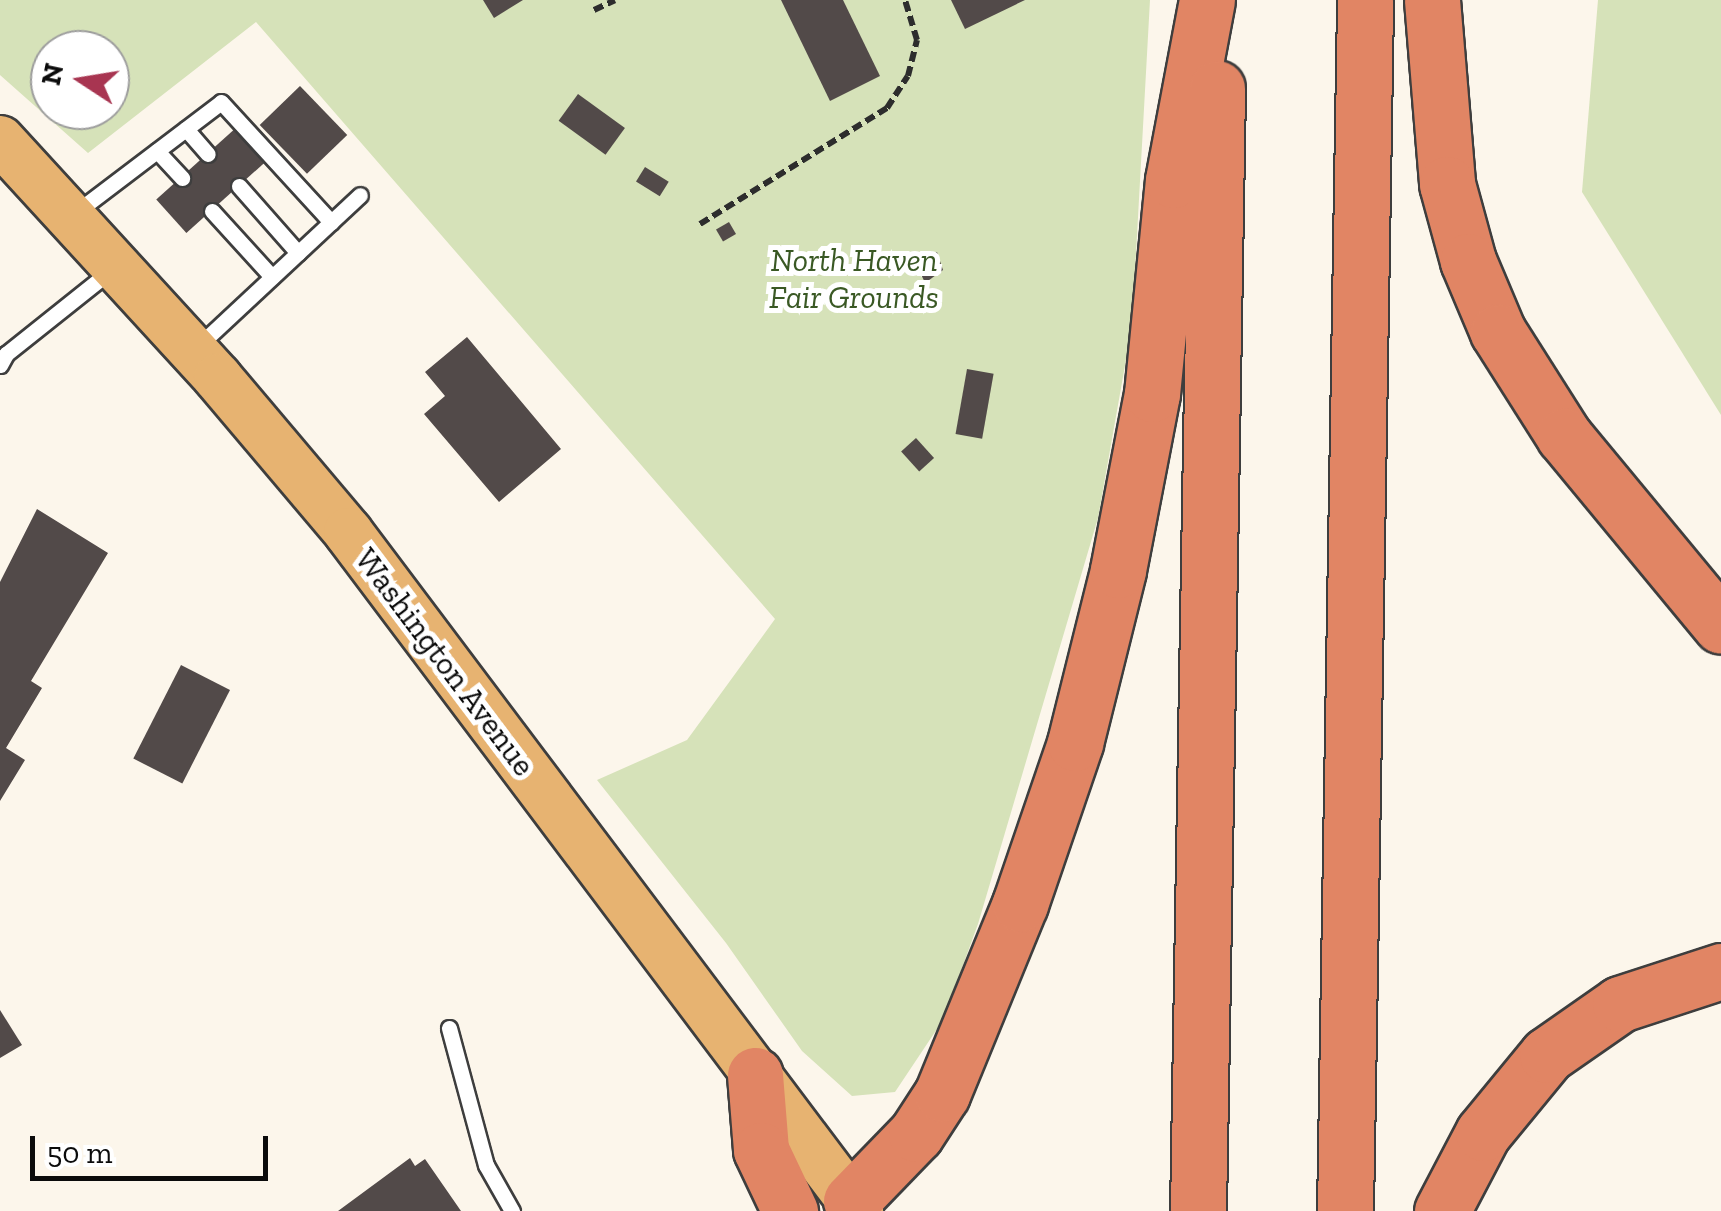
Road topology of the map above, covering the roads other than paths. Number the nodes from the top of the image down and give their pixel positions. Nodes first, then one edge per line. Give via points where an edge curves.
1 (1207, 0) edge
2 (1218, 0) edge
3 (1365, 0) edge
4 (1432, 0) edge
5 (186, 129) junction
6 (0, 140) edge
7 (157, 151) junction
8 (208, 154) dead end
9 (182, 178) dead end
10 (238, 186) dead end
11 (360, 195) dead end
12 (212, 211) dead end
13 (72, 215) junction
14 (332, 222) junction
15 (298, 253) junction
16 (117, 265) junction
17 (272, 277) junction
18 (193, 351) junction
19 (2, 356) edge
20 (1721, 626) edge
21 (1721, 971) edge
22 (449, 1028) dead end
23 (756, 1075) junction
24 (855, 1206) edge
25 (512, 1211) edge
26 (790, 1211) edge
27 (1198, 1211) edge
28 (1345, 1211) edge
29 (1442, 1211) edge

1 - 24 highway via 1174,180 1152,394 1114,586 1070,758 1020,904 942,1094
2 - 27 highway
3 - 28 highway
4 - 20 highway via 1447,184 1468,261 1498,332 1564,436
5 - 7 lane
5 - 8 lane
5 - 14 lane via 221,102
6 - 13 main road, Washington Avenue
7 - 9 lane
7 - 13 lane
10 - 15 lane
11 - 14 lane
12 - 17 lane
13 - 16 main road, Washington Avenue
14 - 15 lane
15 - 17 lane
16 - 18 main road, Washington Avenue
16 - 19 lane
17 - 18 lane
18 - 23 main road, Washington Avenue via 348,532
21 - 29 highway via 1620,1004 1547,1055 1483,1133
22 - 25 lane via 486,1164
23 - 24 main road, Washington Avenue
23 - 26 highway via 762,1150

